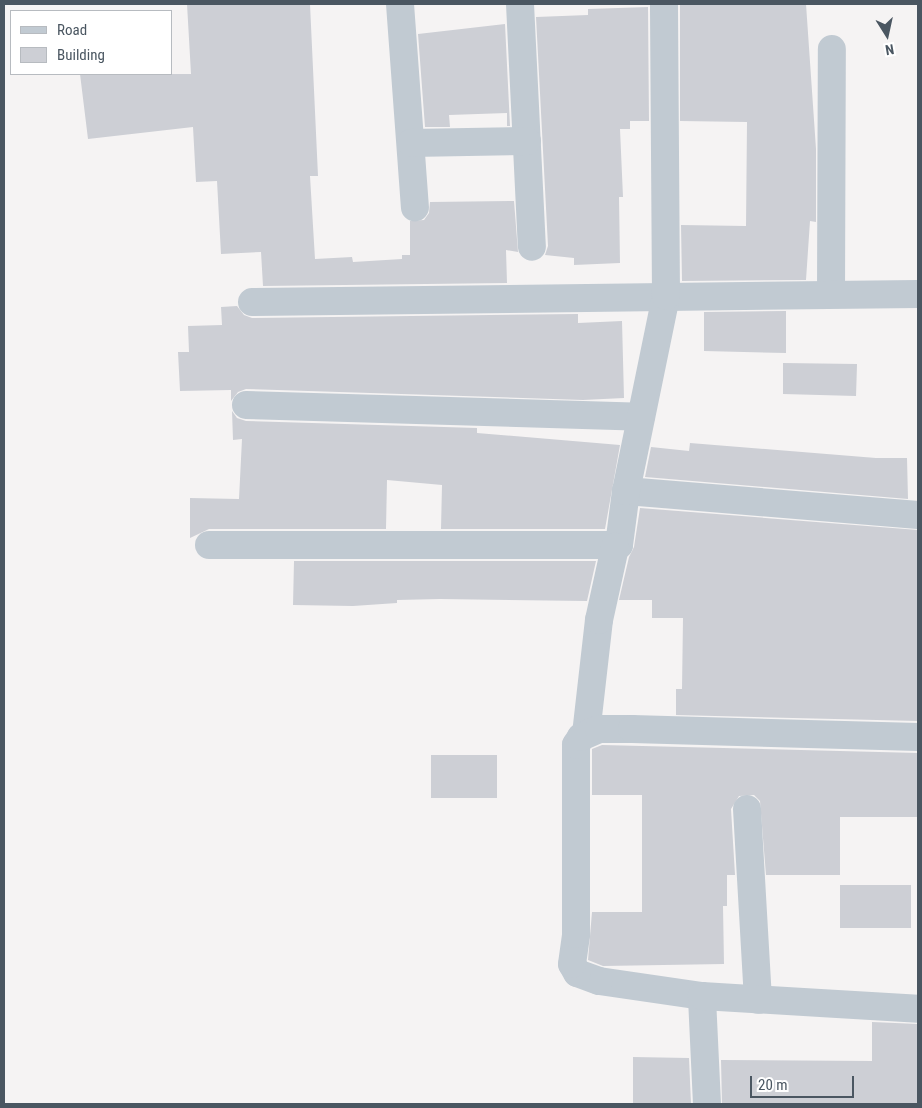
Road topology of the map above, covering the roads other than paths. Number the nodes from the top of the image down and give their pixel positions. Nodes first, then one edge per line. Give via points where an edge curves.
1 (400, 4) edge
2 (520, 4) edge
3 (664, 4) edge
4 (832, 49) dead end
5 (527, 142) junction
6 (410, 143) junction
7 (415, 207) dead end
8 (532, 247) dead end
9 (831, 294) junction
10 (918, 294) edge
11 (666, 296) junction
12 (252, 302) dead end
13 (246, 405) dead end
14 (641, 417) junction
15 (626, 491) junction
16 (918, 515) edge
17 (210, 545) dead end
18 (615, 547) junction
19 (586, 734) junction
20 (918, 737) edge
21 (747, 809) dead end
22 (702, 996) junction
23 (758, 1000) junction
24 (918, 1009) edge
25 (707, 1104) edge

1 - 6 street
2 - 5 street
3 - 11 street
4 - 9 street
5 - 6 street
5 - 8 street
6 - 7 street
9 - 10 street
9 - 11 street
11 - 12 street
11 - 14 street
13 - 14 street
14 - 15 street
15 - 16 street
15 - 18 street via 622,540
17 - 18 street
18 - 19 street via 599,620
19 - 20 street via 599,729 632,728
19 - 22 street via 576,745 576,934 572,964 577,973 599,981
21 - 23 street
22 - 23 street
22 - 25 street
23 - 24 street

